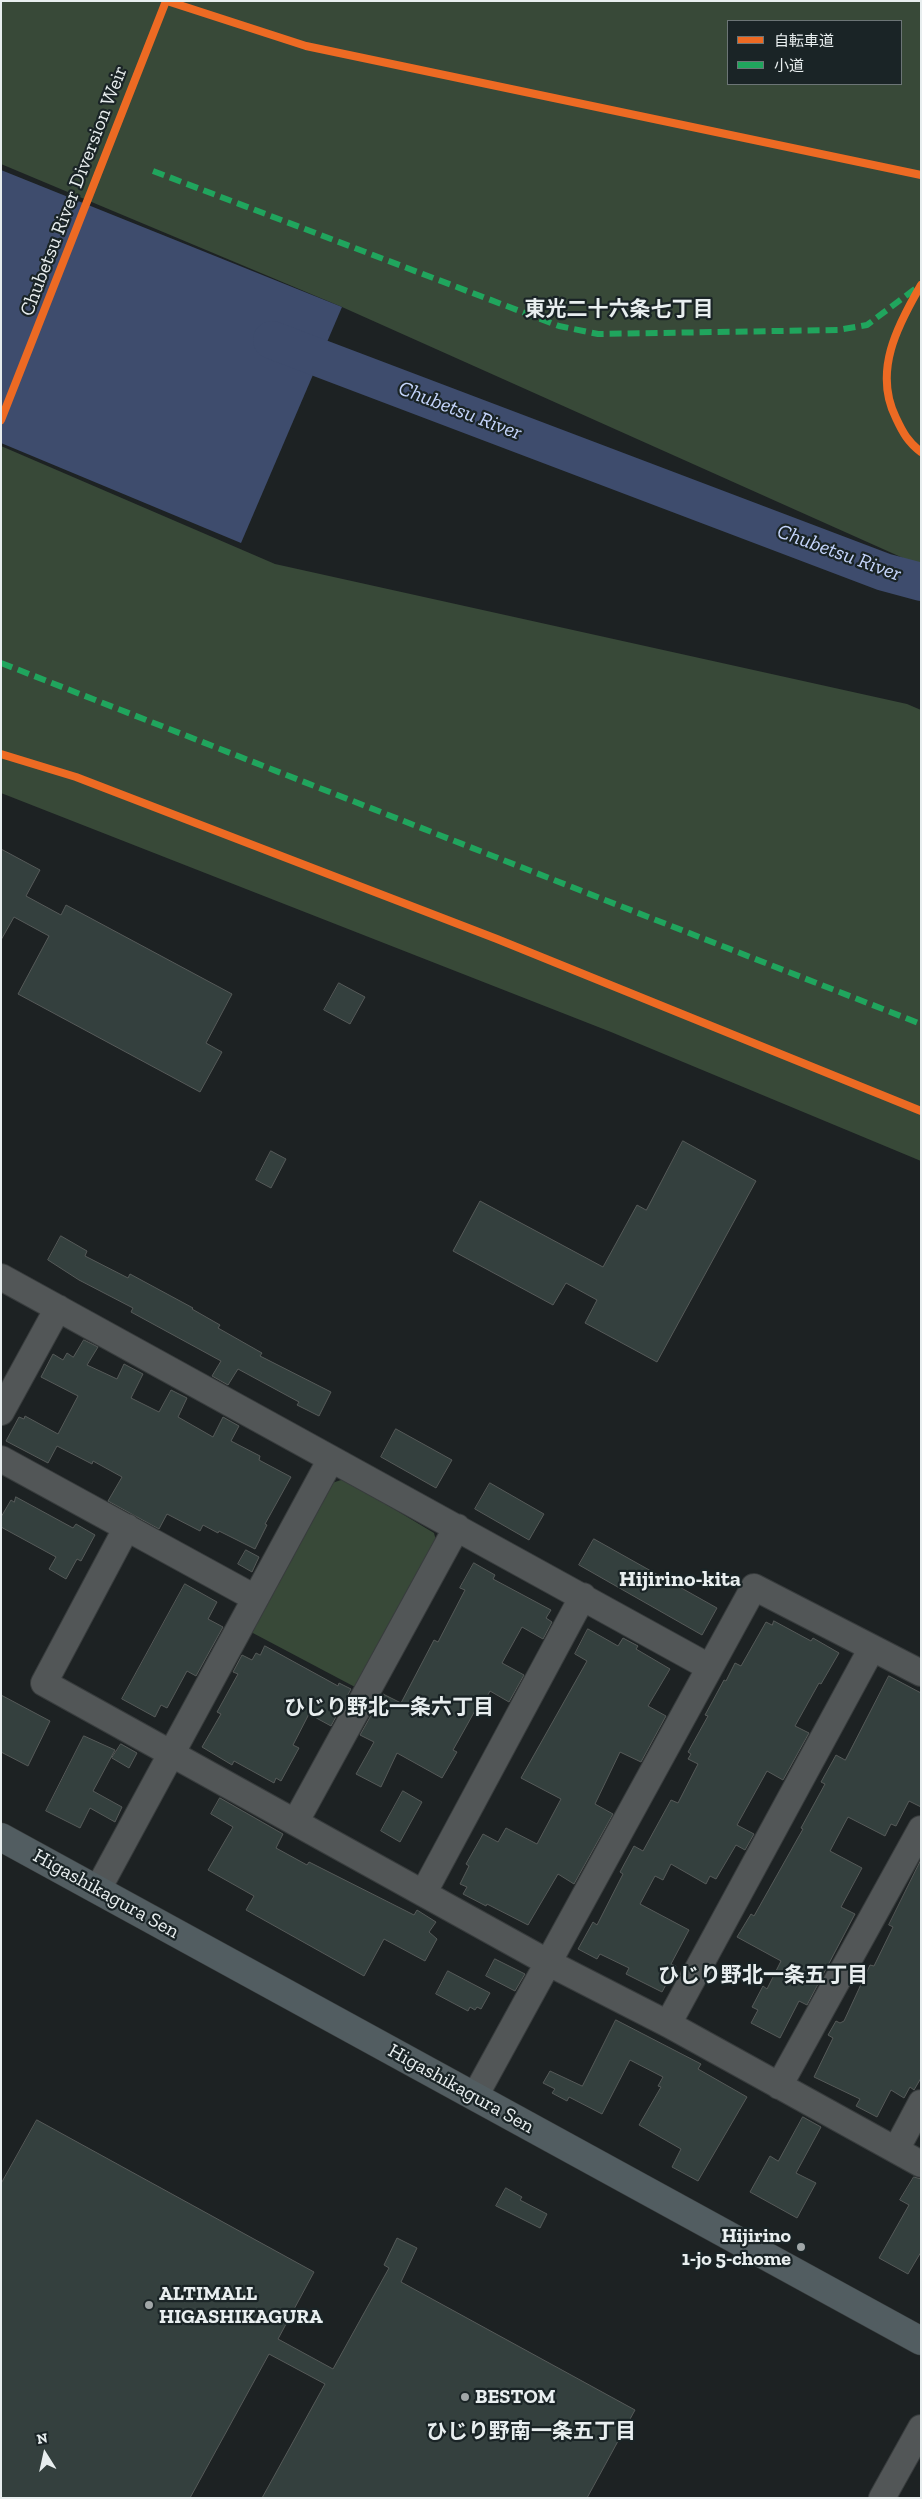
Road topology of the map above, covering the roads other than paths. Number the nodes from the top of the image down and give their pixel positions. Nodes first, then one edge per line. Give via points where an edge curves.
1 (1, 1277) edge
2 (58, 1308) junction
3 (1, 1412) edge
4 (1, 1459) edge
5 (331, 1459) junction
6 (127, 1527) junction
7 (457, 1527) junction
8 (583, 1596) junction
9 (254, 1598) junction
10 (872, 1648) junction
11 (710, 1666) junction
12 (921, 1673) edge
13 (171, 1753) junction
14 (296, 1821) junction
15 (921, 1829) edge
16 (1, 1837) edge
17 (98, 1889) junction
18 (424, 1892) junction
19 (549, 1963) junction
20 (668, 2024) junction
21 (779, 2086) junction
22 (475, 2096) junction
23 (921, 2104) edge
24 (896, 2150) junction
25 (921, 2164) edge
26 (921, 2341) edge
27 (921, 2428) edge
28 (885, 2497) edge

1 - 2 street
2 - 3 street
2 - 5 street
4 - 6 street
5 - 7 street
5 - 9 street
6 - 9 street
6 - 13 street via 44,1683
7 - 8 street
7 - 14 street
8 - 11 street
8 - 18 street
9 - 13 street
10 - 11 street via 754,1587
10 - 12 street
10 - 20 street
11 - 19 street
13 - 14 street
13 - 17 street
14 - 18 street
15 - 21 street
16 - 17 main road, Higashikagura Sen
17 - 22 main road, Higashikagura Sen
18 - 19 street
19 - 20 street
19 - 22 street
20 - 21 street
21 - 24 street
22 - 26 main road, Higashikagura Sen
23 - 24 street
24 - 25 street
27 - 28 street

